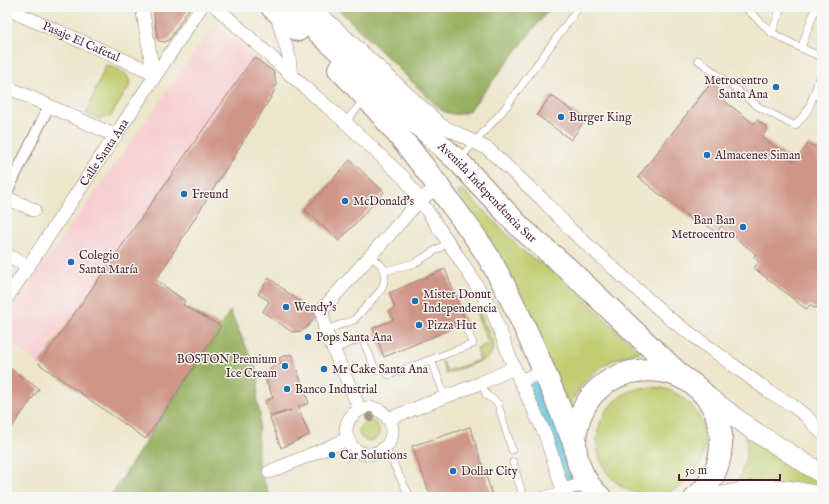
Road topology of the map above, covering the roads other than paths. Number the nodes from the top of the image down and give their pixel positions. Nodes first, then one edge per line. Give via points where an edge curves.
1 (142, 7) edge
2 (201, 7) edge
3 (216, 7) edge
4 (314, 7) edge
5 (579, 7) edge
6 (746, 7) edge
7 (781, 7) edge
8 (816, 7) edge
9 (7, 8) edge
10 (279, 8) edge
11 (772, 33) junction
12 (802, 48) junction
13 (822, 57) edge
14 (698, 60) dead end
15 (822, 72) edge
16 (156, 74) junction
17 (291, 75) junction
18 (7, 87) edge
19 (366, 98) junction
20 (49, 106) junction
21 (345, 122) junction
22 (116, 136) junction
23 (475, 142) junction
24 (458, 161) junction
25 (438, 186) junction
26 (7, 192) edge
27 (7, 198) edge
28 (420, 200) junction
29 (34, 210) dead end
30 (449, 242) junction
31 (7, 255) edge
32 (371, 256) junction
33 (28, 266) junction
34 (566, 267) junction
35 (385, 271) junction
36 (7, 298) edge
37 (466, 328) dead end
38 (325, 330) junction
39 (526, 330) junction
40 (504, 341) junction
41 (334, 349) junction
42 (431, 360) junction
43 (514, 368) junction
44 (544, 372) junction
45 (520, 381) junction
46 (688, 381) junction
47 (481, 383) junction
48 (445, 396) junction
49 (360, 410) junction
50 (388, 419) junction
51 (822, 433) edge
52 (348, 439) junction
53 (575, 445) junction
54 (385, 447) junction
55 (512, 450) dead end
56 (513, 462) dead end
57 (269, 472) dead end
58 (822, 474) edge
59 (588, 486) edge
60 (564, 493) edge
61 (817, 496) edge
62 (410, 497) edge
63 (523, 497) edge
64 (537, 497) edge
65 (696, 497) edge
66 (717, 497) edge

1 - 16 street via 151,60
2 - 16 street, Calle Santa Ana
3 - 17 street
4 - 23 street via 440,125
5 - 23 lane via 502,112
6 - 11 lane
7 - 11 lane
8 - 12 lane
9 - 16 street, Pasaje El Cafetal
10 - 17 street
10 - 19 highway
10 - 24 highway, Avenida Independencia Sur
11 - 12 lane
12 - 13 lane
14 - 15 lane via 759,107 795,126 808,110
16 - 22 street, Calle Santa Ana
17 - 21 street
18 - 20 street
19 - 21 lane
19 - 25 highway
20 - 22 street
20 - 26 street
21 - 28 street via 404,178
22 - 33 street, Calle Santa Ana
23 - 24 lane
23 - 51 street via 488,149 571,230 669,318 771,393 792,405
24 - 34 highway, Avenida Independencia Sur via 521,228
25 - 28 street
25 - 34 highway via 446,180 461,184 527,246
25 - 39 highway via 498,273
27 - 29 street
28 - 30 street
28 - 32 street
30 - 35 lane via 415,263
30 - 40 street via 492,310
31 - 33 street
32 - 35 lane
32 - 38 street via 322,310
33 - 36 street, Calle Santa Ana
34 - 46 highway, Avenida Independencia Sur
35 - 38 lane via 381,290 354,320
37 - 42 lane via 473,344
38 - 41 street
39 - 40 street
39 - 44 highway
40 - 43 street
41 - 42 lane via 362,338 376,371 385,371 389,375
41 - 49 street
42 - 48 lane
43 - 45 street
43 - 47 street
44 - 45 street
44 - 53 highway
45 - 60 street via 545,434
46 - 53 highway via 661,370 643,369 626,372 605,383 583,410
46 - 58 main road, Avenida Independencia Sur via 751,429
46 - 65 highway via 703,393 710,404 716,415 721,439 719,458 713,476
47 - 48 street
47 - 55 lane via 487,396 498,404
48 - 50 street
49 - 50 street via 378,410
49 - 52 street via 351,417 348,424
50 - 54 street via 392,433
52 - 54 street via 358,451 365,454 379,452
52 - 57 street
53 - 59 highway
54 - 62 lane
56 - 63 lane
59 - 60 street
60 - 64 lane
61 - 66 main road via 775,489

